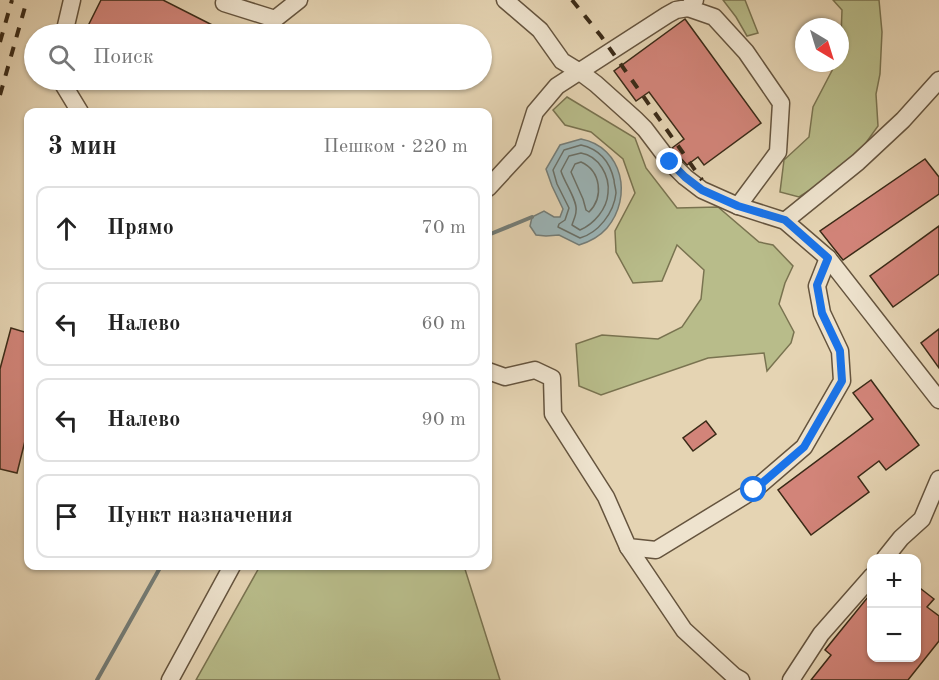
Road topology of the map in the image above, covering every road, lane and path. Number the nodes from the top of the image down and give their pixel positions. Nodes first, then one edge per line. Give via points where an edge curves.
1 (72, 0) edge
2 (299, 0) edge
3 (505, 0) edge
4 (224, 3) dead end
5 (692, 4) edge
6 (66, 24) edge
7 (580, 72) junction
8 (939, 80) edge
9 (67, 90) edge
10 (78, 108) edge
11 (492, 184) edge
12 (738, 206) junction
13 (785, 220) junction
14 (828, 258) junction
15 (492, 372) edge
16 (939, 399) edge
17 (939, 479) edge
18 (628, 547) junction
19 (888, 554) edge
20 (230, 570) edge
21 (867, 582) edge
22 (170, 680) edge
23 (741, 680) edge
24 (791, 680) edge

1 - 6 street
2 - 4 street via 275,19
3 - 7 street via 540,30 562,61
5 - 7 street via 667,15
5 - 12 street via 714,16 746,52 781,103 778,152
7 - 11 street via 557,86 535,112 524,150
7 - 12 street via 645,129 685,177 702,190
8 - 13 street via 858,162
9 - 10 street
12 - 13 street
13 - 14 street
14 - 16 street
14 - 18 street via 817,285 822,313 840,351 842,381 804,447 754,490 656,550
15 - 18 street via 505,377 535,370 552,378 552,414 606,497
17 - 19 street via 922,519
18 - 23 street via 684,630
20 - 22 street
21 - 24 street via 821,634

